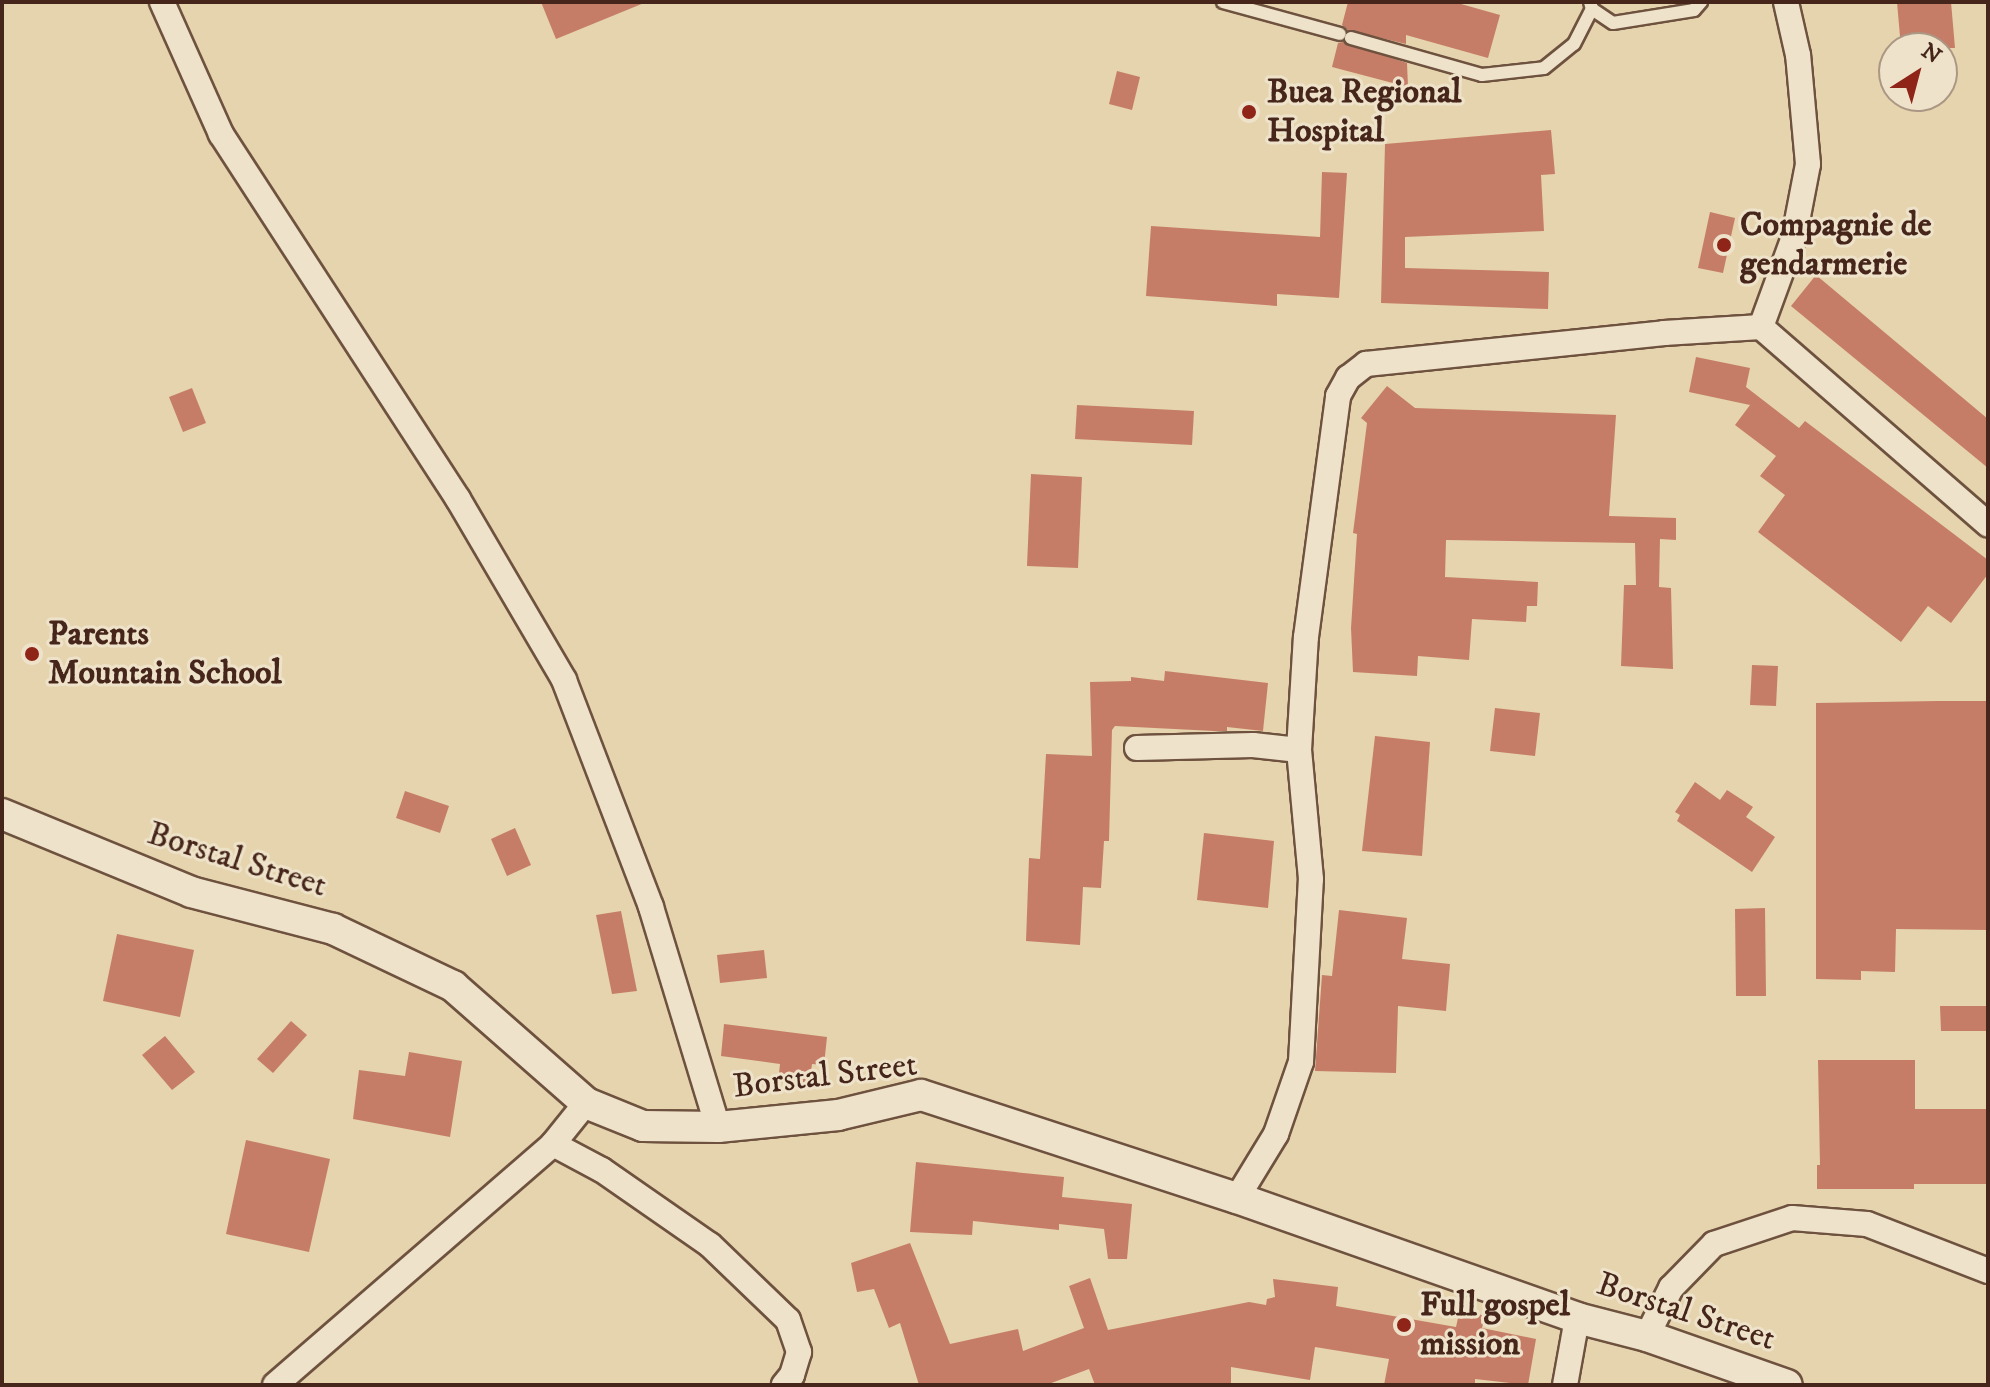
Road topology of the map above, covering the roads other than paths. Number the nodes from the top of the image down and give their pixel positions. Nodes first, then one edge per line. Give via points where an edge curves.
1 (162, 2) edge
2 (1223, 2) edge
3 (1701, 2) edge
4 (1786, 2) edge
5 (1591, 6) edge
6 (1761, 327) junction
7 (1988, 524) edge
8 (1137, 748) dead end
9 (1299, 750) junction
10 (2, 814) edge
11 (586, 1103) junction
12 (718, 1127) junction
13 (553, 1144) junction
14 (1237, 1198) junction
15 (1988, 1271) edge
16 (1577, 1318) junction
17 (1647, 1336) junction
18 (275, 1385) edge
19 (784, 1385) edge
20 (1565, 1385) edge
21 (1787, 1385) edge

1 - 12 street via 221,134 458,499 564,680 651,907
2 - 5 lane via 1482,75 1544,68 1574,44
3 - 5 lane via 1694,10 1613,23
4 - 6 street via 1798,55 1808,164 1794,237
6 - 7 street
6 - 9 street via 1366,364 1348,378 1338,396 1314,577
8 - 9 street via 1253,745
9 - 14 street via 1311,879 1301,1062 1276,1134
10 - 11 street, Borstal Street via 191,892 333,929 453,986
11 - 12 street, Borstal Street via 643,1126
11 - 13 street
12 - 14 street, Borstal Street via 838,1115 921,1095
13 - 18 street
13 - 19 street via 602,1170 710,1245 788,1320 799,1352
14 - 16 street, Borstal Street
15 - 17 street via 1867,1224 1792,1218 1714,1244 1671,1288
16 - 17 street, Borstal Street
16 - 20 street
17 - 21 street, Borstal Street

